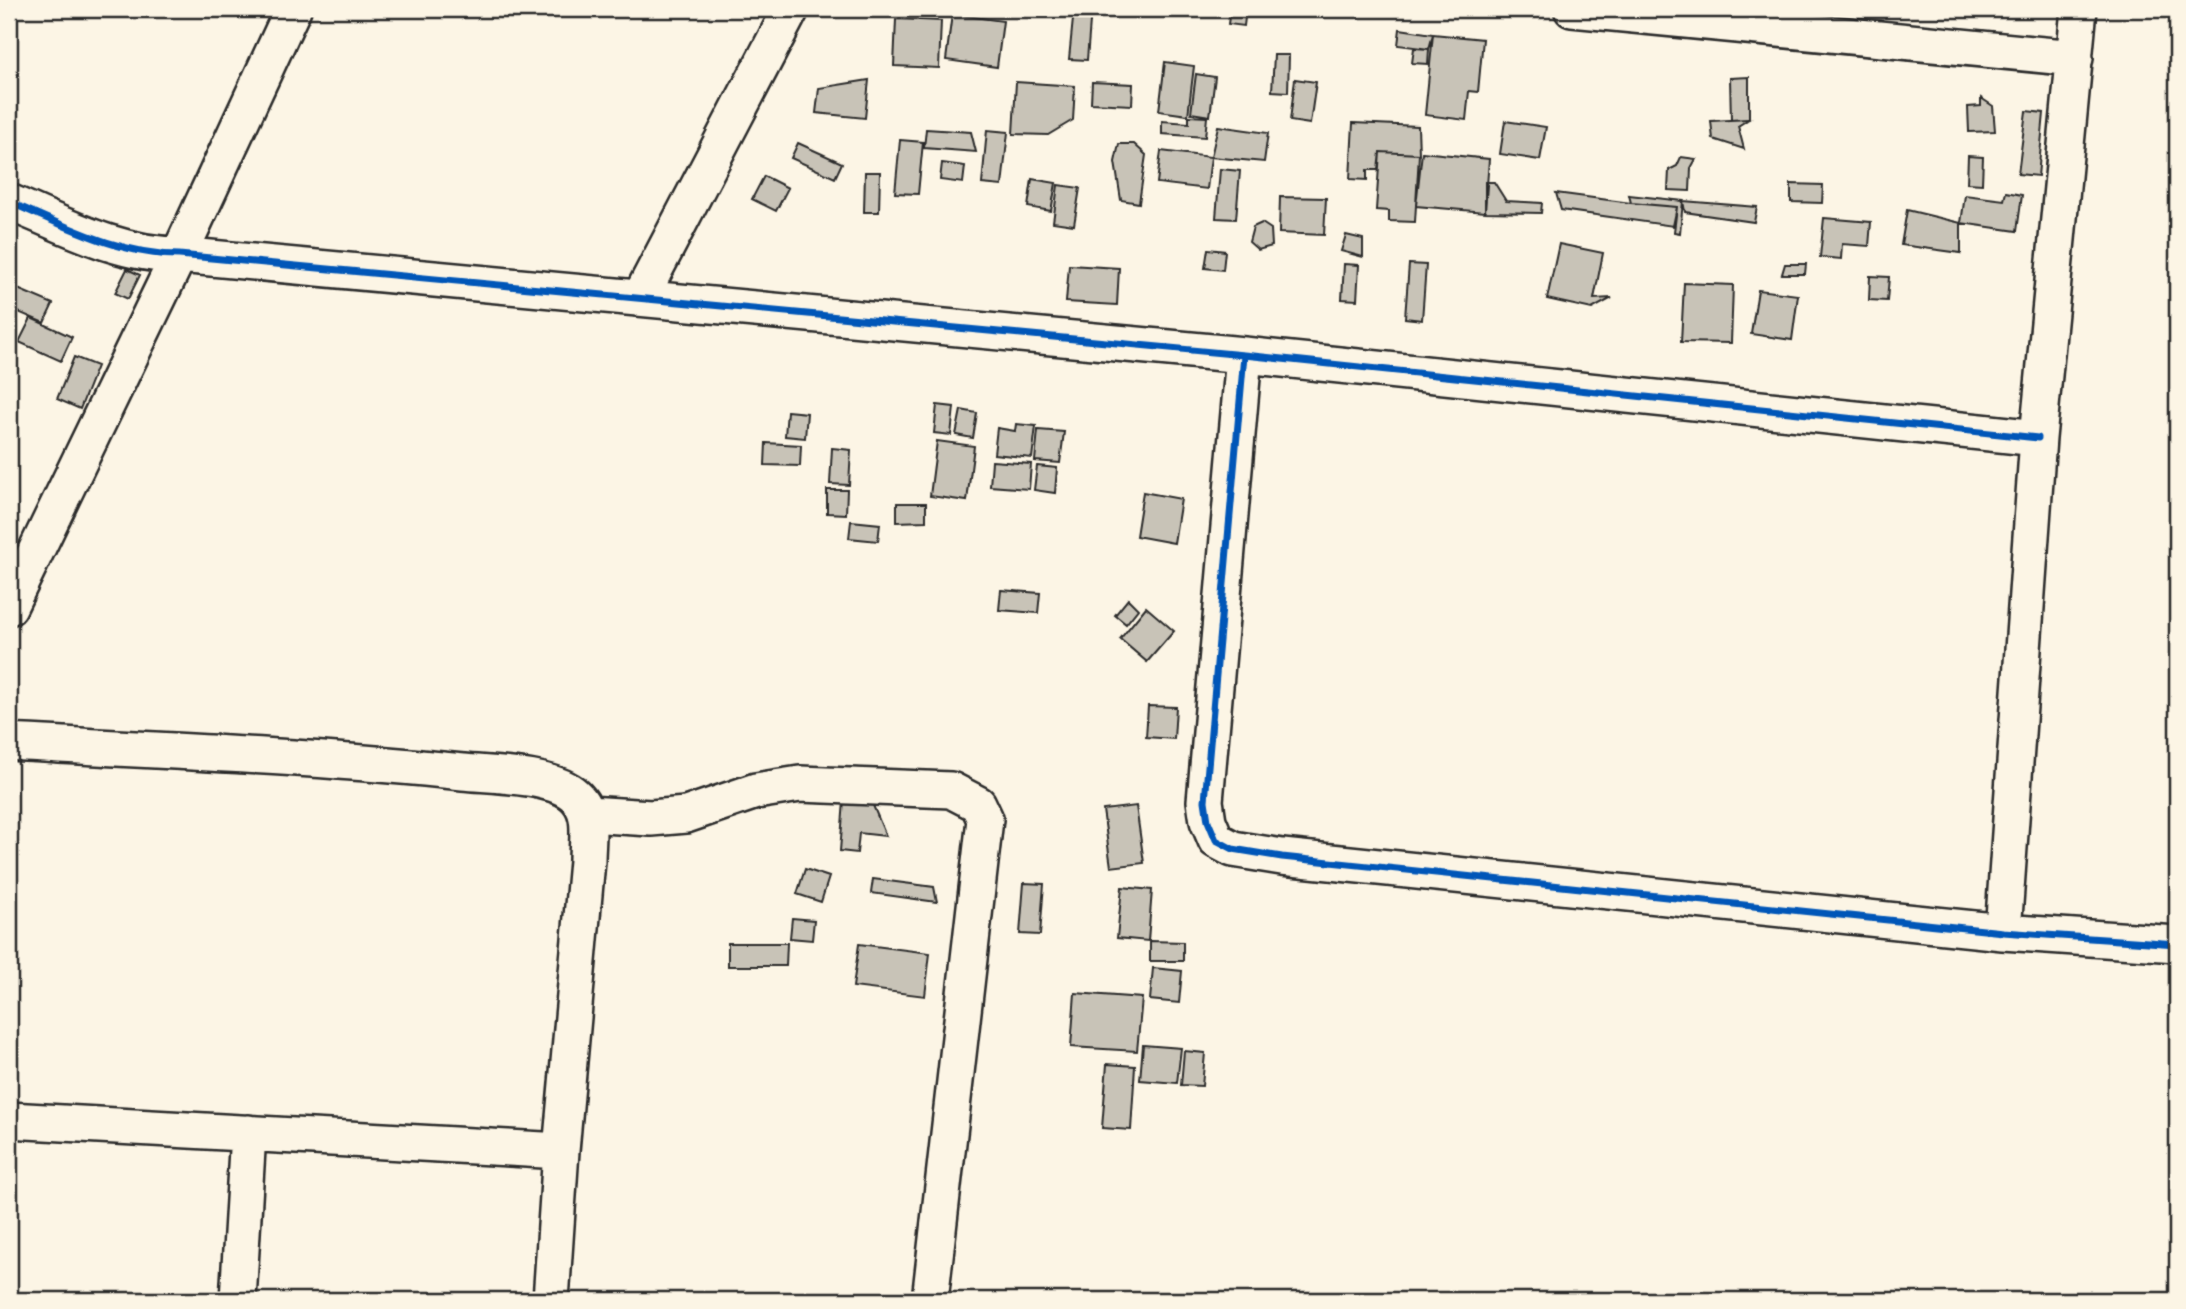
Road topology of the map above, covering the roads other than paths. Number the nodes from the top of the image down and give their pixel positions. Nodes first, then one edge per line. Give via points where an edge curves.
1 (293, 9) edge
2 (791, 9) edge
3 (1572, 9) edge
4 (2079, 9) edge
5 (1703, 15) edge
6 (2075, 58) junction
7 (9, 202) edge
8 (179, 255) junction
9 (640, 298) junction
10 (1244, 355) junction
11 (2038, 438) junction
12 (9, 607) edge
13 (9, 742) edge
14 (588, 814) junction
15 (2003, 932) junction
16 (2177, 944) edge
17 (9, 1120) edge
18 (248, 1133) junction
19 (561, 1151) junction
20 (238, 1300) edge
21 (557, 1300) edge
22 (930, 1300) edge

1 - 8 street
2 - 9 street
3 - 5 street
4 - 6 street
5 - 6 street
6 - 11 street
7 - 8 street via 118,247 149,255
8 - 9 street
8 - 12 street
9 - 10 street
10 - 11 street
10 - 15 street via 1205,801 1216,841 1233,849 1282,857
11 - 15 street
13 - 14 street via 413,767 518,778 570,792
14 - 19 street
14 - 22 street via 686,815 756,791 800,784 951,790 978,804 985,819
15 - 16 street
17 - 18 street
18 - 19 street
18 - 20 street
19 - 21 street

